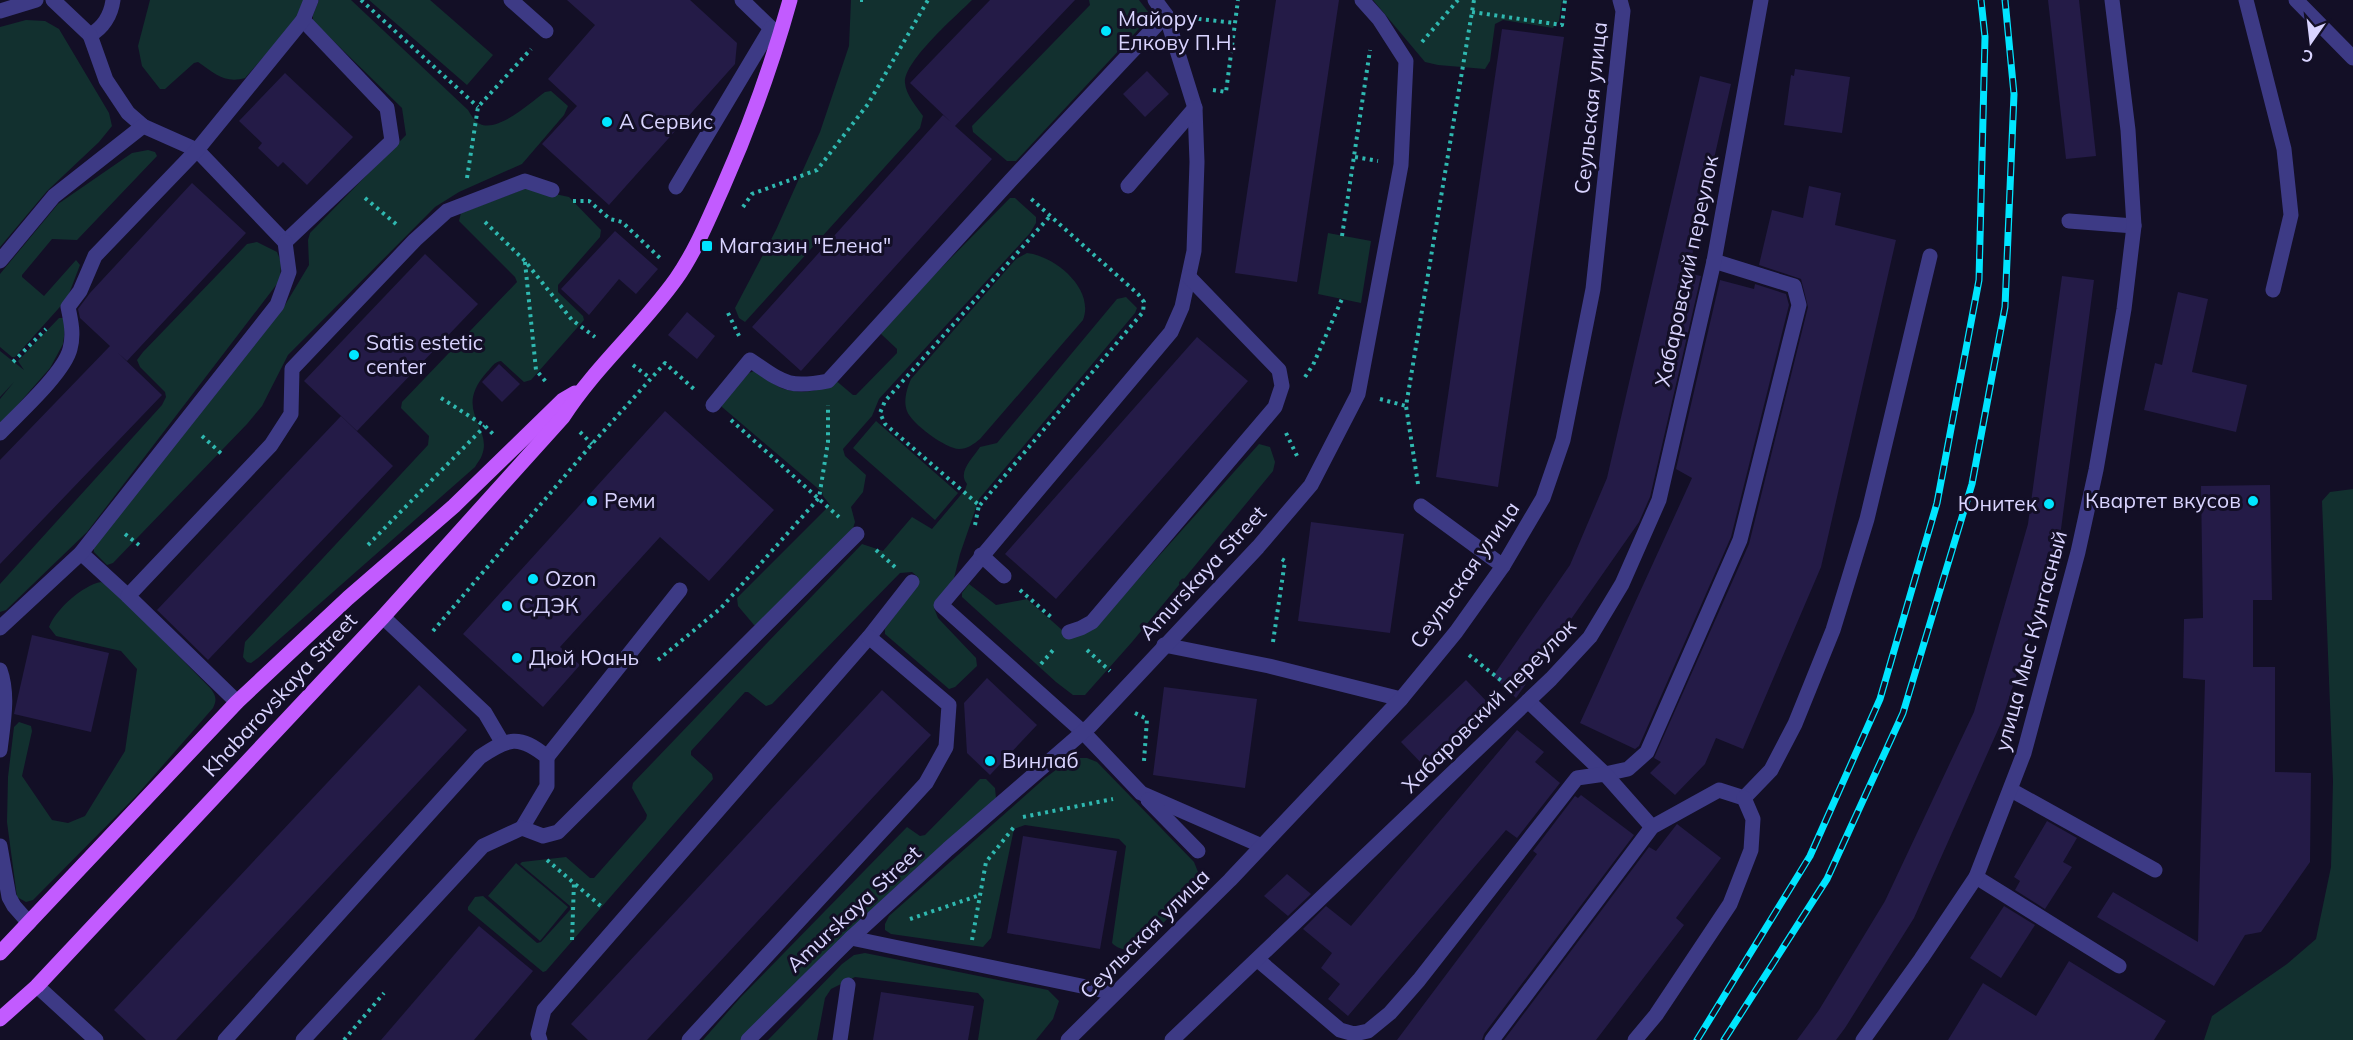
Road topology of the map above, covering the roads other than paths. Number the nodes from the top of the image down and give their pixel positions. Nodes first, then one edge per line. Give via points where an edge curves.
1 (53, 0) edge
2 (113, 0) edge
3 (311, 0) edge
4 (511, 0) edge
5 (742, 0) edge
6 (790, 0) edge
7 (1155, 0) edge
8 (1362, 0) edge
9 (1620, 0) edge
10 (1761, 0) edge
11 (2112, 0) edge
12 (2246, 0) edge
13 (2296, 0) edge
14 (28, 1) edge
15 (0, 11) edge
16 (1166, 15) junction
17 (303, 20) junction
18 (546, 31) dead end
19 (775, 33) junction
20 (90, 35) junction
21 (2353, 58) edge
22 (1196, 108) junction
23 (143, 126) junction
24 (196, 150) junction
25 (1128, 186) dead end
26 (676, 187) dead end
27 (552, 190) dead end
28 (2069, 221) dead end
29 (2134, 226) junction
30 (285, 242) junction
31 (1930, 256) dead end
32 (0, 261) edge
33 (1714, 261) junction
34 (1189, 277) junction
35 (2273, 290) dead end
36 (580, 390) junction
37 (713, 405) dead end
38 (0, 433) edge
39 (1421, 506) road end
40 (857, 534) road end
41 (81, 553) junction
42 (981, 555) junction
43 (1503, 566) junction
44 (1004, 576) road end
45 (912, 582) road end
46 (680, 590) dead end
47 (128, 596) junction
48 (382, 617) junction
49 (0, 628) edge
50 (1069, 632) road end
51 (869, 637) junction
52 (1164, 645) junction
53 (0, 670) edge
54 (1401, 699) junction
55 (1528, 701) junction
56 (237, 702) junction
57 (1083, 732) junction
58 (502, 742) junction
59 (0, 750) edge
60 (547, 757) junction
61 (1605, 774) junction
62 (2011, 790) junction
63 (1141, 793) junction
64 (1744, 798) junction
65 (1652, 827) junction
66 (522, 828) junction
67 (0, 846) edge
68 (1262, 846) junction
69 (1198, 851) dead end
70 (2155, 870) dead end
71 (1976, 877) junction
72 (28, 923) junction
73 (851, 938) junction
74 (0, 953) edge
75 (1258, 960) junction
76 (2120, 966) dead end
77 (848, 985) dead end
78 (37, 986) junction
79 (1115, 993) junction
80 (0, 1019) edge
81 (1081, 1034) edge
82 (96, 1040) edge
83 (225, 1040) edge
84 (303, 1040) edge
85 (540, 1040) edge
86 (689, 1040) edge
87 (748, 1040) edge
88 (840, 1040) edge
89 (1068, 1040) edge
90 (1172, 1040) edge
91 (1491, 1040) edge
92 (1635, 1040) edge
93 (1863, 1040) edge

1 - 20 street
2 - 20 street via 101,29
3 - 17 street
4 - 18 street
5 - 19 street
6 - 19 main road, Khabarovskaya Street
7 - 16 street
8 - 52 street, Amurskaya Street via 1406,62 1401,165 1358,394 1311,485
9 - 43 street, Сеульская улица via 1622,22 1593,289 1563,440 1543,498
10 - 33 street, Хабаровский переулок
11 - 29 street, улица Мыс Кунгасный via 2128,130
12 - 35 street via 2284,149 2291,215
13 - 21 street
14 - 15 street
16 - 22 street
16 - 37 street via 828,381 807,385 783,382 750,360
17 - 24 street
17 - 30 street via 387,108 392,141
19 - 26 street
19 - 36 main road, Khabarovskaya Street via 746,134 677,278
20 - 23 street via 106,80 128,113
22 - 25 street
22 - 34 street via 1196,224
23 - 24 street
23 - 32 street via 54,196
24 - 30 street
24 - 38 street via 95,256 80,291 68,307 72,324 70,350 60,368
27 - 47 street via 525,181 447,211 415,240 292,369 291,414 271,445
28 - 29 street
29 - 62 street, улица Мыс Кунгасный via 2124,309 2094,480 2078,552
30 - 41 street via 289,272 277,306
31 - 64 street via 1867,519 1833,630 1795,724 1771,770
33 - 55 street, Хабаровский переулок via 1659,500 1622,584 1590,637
33 - 61 street via 1794,286 1799,304 1740,540 1647,752 1628,769
34 - 42 street via 1171,332
34 - 50 street via 1279,370 1279,397 1275,407 1092,622
36 - 48 main road, Khabarovskaya Street via 563,417
36 - 56 main road, Khabarovskaya Street via 563,400 454,507 348,598
39 - 43 street
40 - 66 street via 558,832 543,836
41 - 47 street
41 - 49 street
42 - 44 street
42 - 57 street via 941,605
43 - 54 street, Сеульская улица
45 - 51 street
46 - 60 street
47 - 56 street
48 - 58 street via 485,713
48 - 78 main road, Khabarovskaya Street
51 - 85 street via 544,1010
51 - 86 street via 949,705 946,747 926,783
52 - 54 street
52 - 57 street, Amurskaya Street
53 - 59 street via 4,681
54 - 68 street, Сеульская улица
55 - 61 street
55 - 75 street, Хабаровский переулок
56 - 72 main road, Khabarovskaya Street
57 - 63 street
57 - 73 street, Amurskaya Street
58 - 60 street via 530,743
58 - 83 street via 480,757
60 - 66 street via 547,786
61 - 65 street
61 - 75 street via 1577,778 1419,980 1368,1031 1354,1034 1340,1030
62 - 70 street
62 - 71 street, улица Мыс Кунгасный
63 - 68 street
63 - 69 street
64 - 65 street via 1719,790
64 - 92 street via 1753,819 1751,850 1730,904
65 - 91 street
66 - 84 street via 483,846
67 - 72 street via 9,897
68 - 79 street, Сеульская улица
71 - 76 street
71 - 93 street, улица Мыс Кунгасный
72 - 74 main road, Khabarovskaya Street
73 - 79 street
73 - 87 street, Amurskaya Street
75 - 90 street, Хабаровский переулок
77 - 88 street
78 - 80 main road, Khabarovskaya Street
78 - 82 street
79 - 81 street, Сеульская улица
81 - 89 street, Сеульская улица

